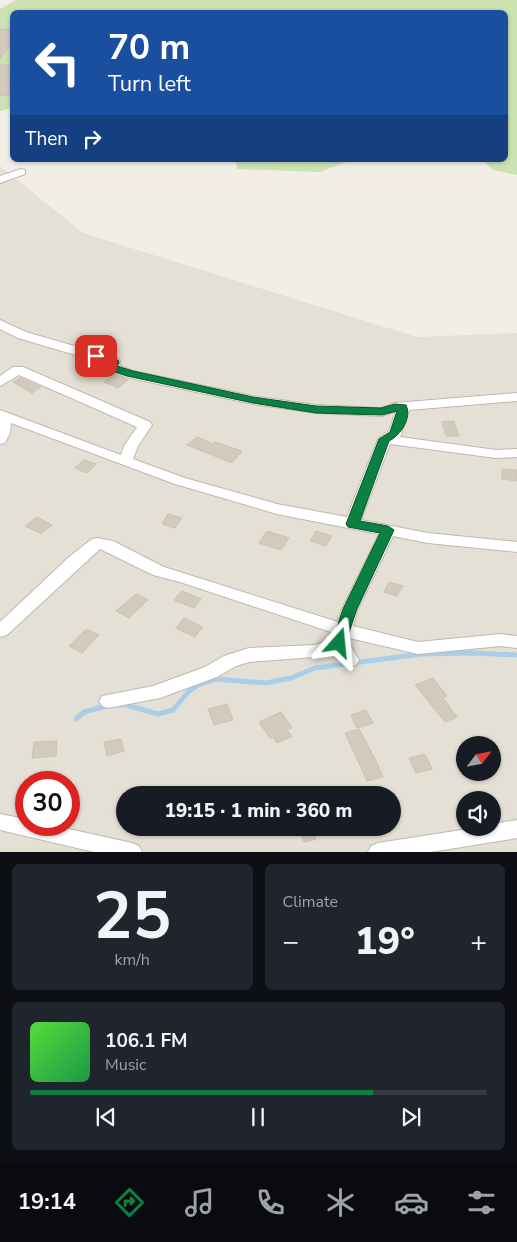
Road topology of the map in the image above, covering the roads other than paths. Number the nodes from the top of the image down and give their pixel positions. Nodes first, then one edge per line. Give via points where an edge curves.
1 (21, 172) dead end
2 (0, 180) edge
3 (0, 324) edge
4 (0, 328) edge
5 (22, 335) junction
6 (0, 382) edge
7 (517, 397) edge
8 (402, 408) junction
9 (3, 415) edge
10 (384, 439) junction
11 (0, 440) edge
12 (517, 453) edge
13 (125, 462) junction
14 (352, 524) junction
15 (388, 530) junction
16 (517, 547) edge
17 (1, 631) edge
18 (342, 637) junction
19 (517, 642) edge
20 (350, 660) dead end
21 (108, 701) dead end
22 (0, 822) edge
23 (517, 829) edge
24 (132, 852) edge
25 (378, 852) edge

1 - 2 street
3 - 5 street
4 - 5 street
5 - 8 street via 114,362 110,367 130,374 253,400 316,410 382,412
6 - 13 street via 18,370 145,425
7 - 8 street
8 - 10 street via 395,434
9 - 11 street
9 - 13 street
10 - 12 street via 496,454
10 - 14 street
13 - 14 street via 277,509
14 - 15 street
15 - 16 street via 428,538
15 - 18 street via 350,609
17 - 18 street via 97,543 108,545 159,571
18 - 19 street via 418,648 501,640
18 - 20 street
18 - 21 street via 315,652 249,655 154,693
22 - 24 street
23 - 25 street

